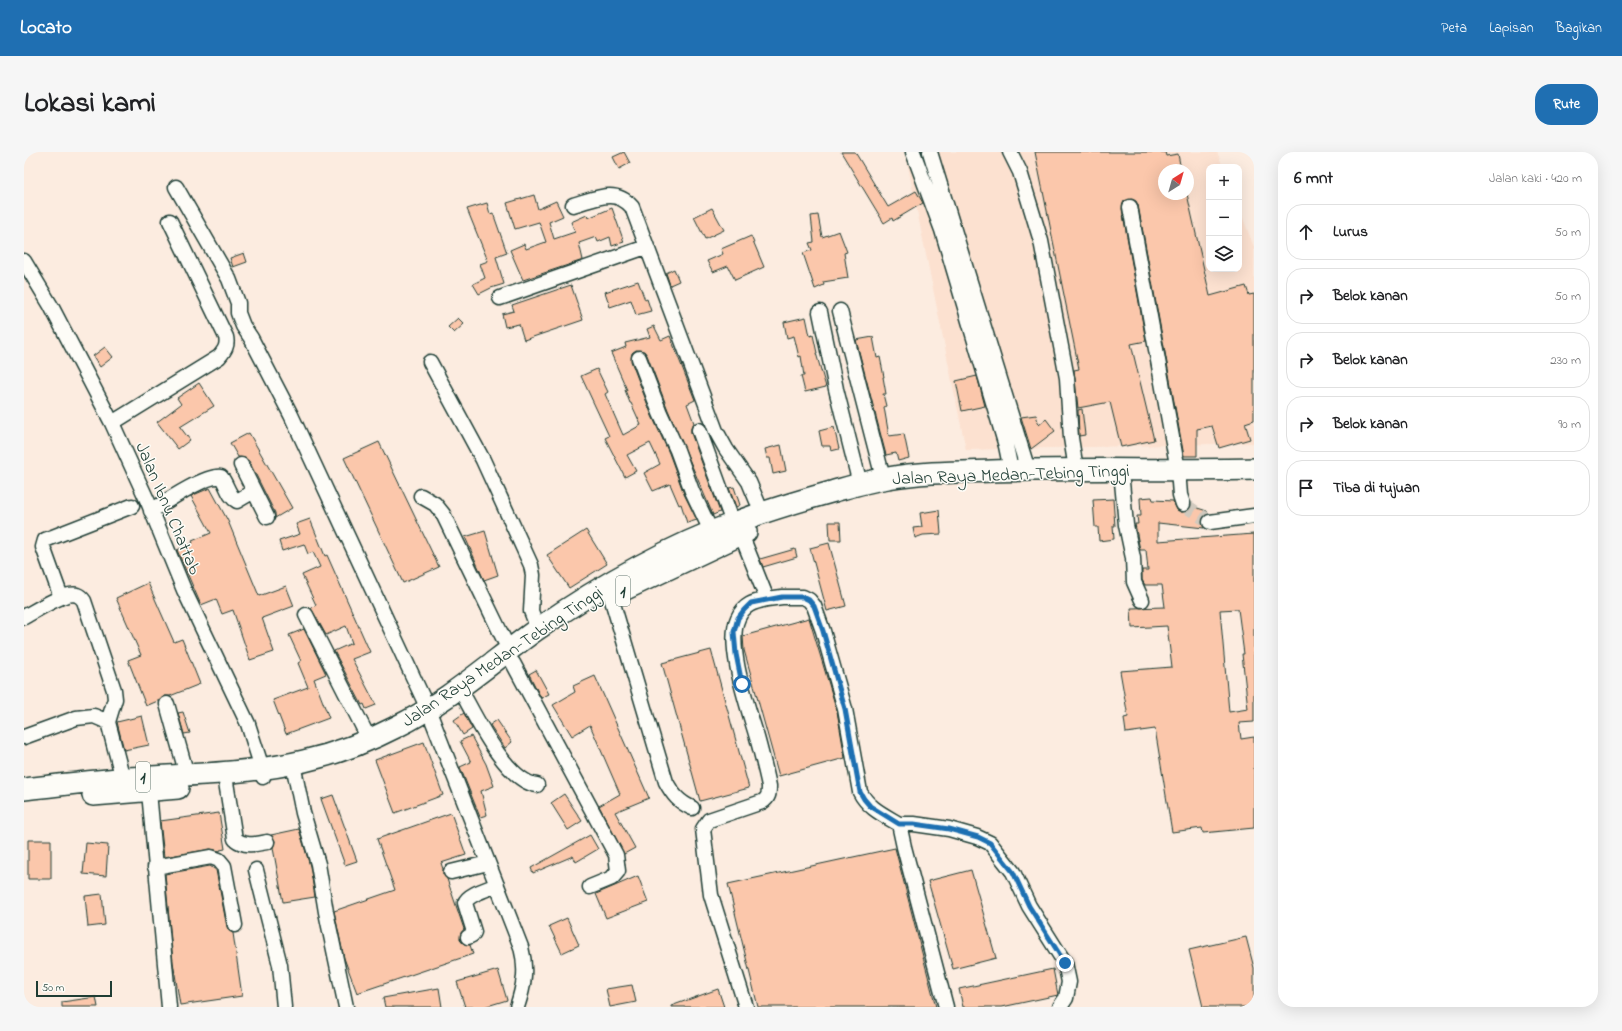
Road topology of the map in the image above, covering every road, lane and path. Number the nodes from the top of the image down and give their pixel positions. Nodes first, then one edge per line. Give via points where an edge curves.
1 (913, 152) edge
2 (930, 152) edge
3 (1010, 152) edge
4 (176, 187) dead end
5 (573, 205) dead end
6 (1130, 207) dead end
7 (170, 221) dead end
8 (646, 247) junction
9 (24, 261) edge
10 (500, 298) dead end
11 (840, 311) dead end
12 (820, 312) dead end
13 (639, 358) dead end
14 (430, 362) dead end
15 (112, 423) junction
16 (699, 430) dead end
17 (241, 465) dead end
18 (1076, 469) junction
19 (1019, 470) junction
20 (1254, 470) edge
21 (1178, 476) junction
22 (883, 478) junction
23 (1122, 482) junction
24 (1254, 483) edge
25 (860, 484) junction
26 (254, 491) junction
27 (422, 496) dead end
28 (1183, 504) tunnel mouth
29 (132, 506) dead end
30 (151, 511) junction
31 (762, 513) junction
32 (1254, 516) edge
33 (267, 517) dead end
34 (1210, 522) tunnel mouth
35 (737, 528) junction
36 (711, 531) junction
37 (62, 597) junction
38 (611, 597) junction
39 (767, 599) junction
40 (1142, 600) dead end
41 (306, 614) dead end
42 (24, 617) edge
43 (538, 629) junction
44 (511, 656) junction
45 (465, 698) junction
46 (167, 704) dead end
47 (430, 714) junction
48 (108, 722) junction
49 (24, 737) edge
50 (369, 739) junction
51 (262, 773) junction
52 (295, 774) junction
53 (187, 775) junction
54 (123, 779) junction
55 (226, 782) junction
56 (537, 785) dead end
57 (24, 789) edge
58 (149, 792) junction
59 (24, 800) edge
60 (692, 808) dead end
61 (899, 824) junction
62 (267, 842) dead end
63 (488, 863) junction
64 (155, 868) junction
65 (256, 870) dead end
66 (450, 872) dead end
67 (497, 885) junction
68 (590, 887) dead end
69 (235, 925) dead end
70 (468, 937) dead end
71 (169, 1007) edge
72 (284, 1007) edge
73 (346, 1007) edge
74 (517, 1007) edge
75 (746, 1007) edge
76 (946, 1007) edge
77 (1060, 1007) edge

1 - 19 street via 942,230 1006,446
2 - 19 street
3 - 18 street via 1020,172 1042,240 1067,378
4 - 47 street via 229,279 243,326 291,415
5 - 8 street via 608,196 623,199 632,207
6 - 21 street
7 - 15 street via 226,337 226,347 220,357
8 - 10 street
8 - 31 street via 716,431 749,482
9 - 15 street, Jalan Ibnu Chattab via 51,306
11 - 22 street
12 - 25 street
13 - 36 street via 692,491
14 - 43 street via 482,460 531,565 531,611
15 - 30 street, Jalan Ibnu Chattab
16 - 35 street
17 - 26 street
18 - 19 highway, Jalan Raya Medan-Tebing Tinggi / 1
18 - 21 highway, Jalan Raya Medan-Tebing Tinggi / 1
19 - 22 highway, Jalan Raya Medan-Tebing Tinggi / 1 via 916,474
20 - 21 highway, Jalan Raya Medan-Tebing Tinggi / 1
21 - 23 highway, Jalan Raya Medan-Tebing Tinggi / 1
21 - 24 highway, Jalan Raya Medan-Tebing Tinggi / 1
21 - 28 street
22 - 25 highway, Jalan Raya Medan-Tebing Tinggi / 1
23 - 35 highway, Jalan Raya Medan-Tebing Tinggi / 1 via 952,483 892,490 839,500 771,521
23 - 40 street via 1134,582
25 - 31 highway, Jalan Raya Medan-Tebing Tinggi / 1
26 - 30 street via 238,501 231,496 225,481 218,476 201,482
26 - 33 street
27 - 44 street via 443,514
29 - 37 street via 45,540 43,546
30 - 51 street, Jalan Ibnu Chattab via 184,590 248,724
31 - 35 highway, Jalan Raya Medan-Tebing Tinggi / 1
32 - 34 street
35 - 36 highway, Jalan Raya Medan-Tebing Tinggi / 1
35 - 38 highway, Jalan Raya Medan-Tebing Tinggi / 1
35 - 39 street
36 - 43 highway, Jalan Raya Medan-Tebing Tinggi / 1 via 658,555
37 - 42 street
37 - 48 street via 77,594 86,606 114,690 115,698
38 - 44 highway, Jalan Raya Medan-Tebing Tinggi / 1
38 - 60 street via 666,782 674,796 682,804
39 - 61 street via 803,597 814,606 845,709 860,792 870,806
39 - 75 street via 751,603 738,618 734,632 740,677 769,786 769,795 762,802 709,820 703,829 711,895
41 - 50 street
43 - 44 highway, Jalan Raya Medan-Tebing Tinggi / 1
44 - 45 highway, Jalan Raya Medan-Tebing Tinggi / 1
44 - 47 highway, Jalan Raya Medan-Tebing Tinggi / 1 via 452,693
44 - 68 street via 616,855 618,871 612,878
45 - 47 highway, Jalan Raya Medan-Tebing Tinggi / 1
45 - 56 street via 485,735 505,762 522,780
46 - 53 street
47 - 50 highway, Jalan Raya Medan-Tebing Tinggi / 1
47 - 52 highway, Jalan Raya Medan-Tebing Tinggi / 1 via 377,750 321,770
47 - 63 street
48 - 49 street via 94,716 76,718
48 - 54 street
50 - 51 highway, Jalan Raya Medan-Tebing Tinggi / 1 via 331,754
51 - 52 highway, Jalan Raya Medan-Tebing Tinggi / 1
51 - 53 highway, Jalan Raya Medan-Tebing Tinggi / 1
51 - 55 highway, Jalan Raya Medan-Tebing Tinggi / 1
52 - 73 street via 318,864
53 - 54 highway, Jalan Raya Medan-Tebing Tinggi / 1
54 - 57 highway, Jalan Raya Medan-Tebing Tinggi / 1
55 - 58 highway, Jalan Raya Medan-Tebing Tinggi / 1
55 - 62 street via 235,840 242,844
58 - 59 highway, Jalan Raya Medan-Tebing Tinggi / 1
58 - 64 street
61 - 76 street
61 - 77 street via 949,829 990,843 1013,872 1029,906 1065,963 1069,982 1066,998
63 - 66 street
63 - 67 street
64 - 69 street via 211,857 219,860 224,866
64 - 71 street
65 - 72 street via 280,965
67 - 70 street via 466,900 474,932
67 - 74 street via 524,958 525,978

